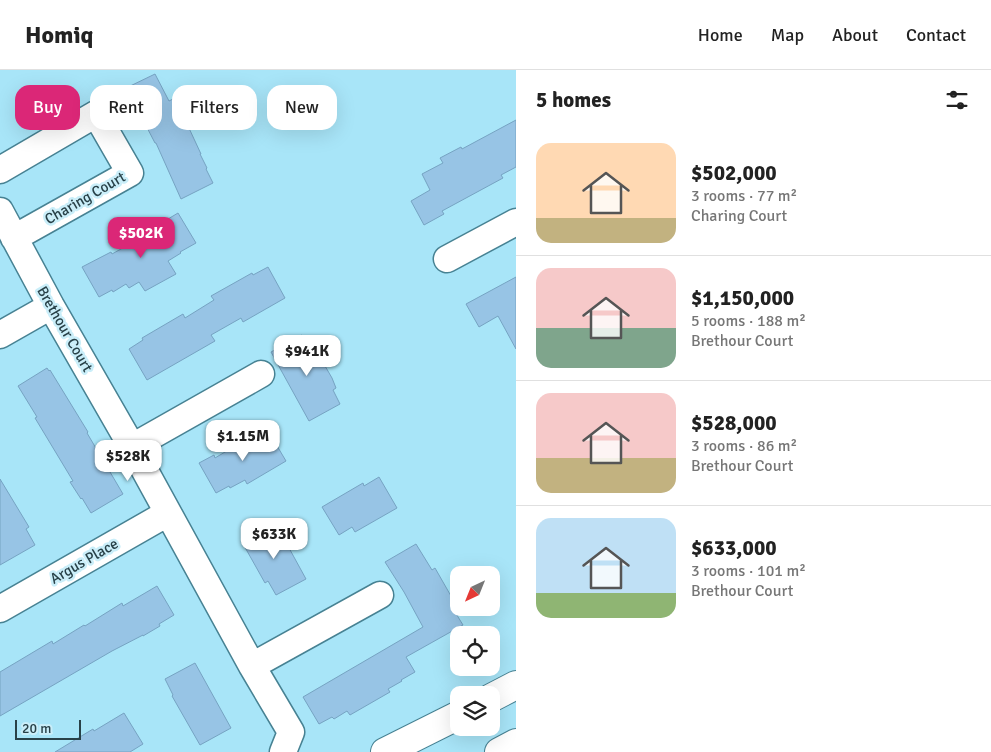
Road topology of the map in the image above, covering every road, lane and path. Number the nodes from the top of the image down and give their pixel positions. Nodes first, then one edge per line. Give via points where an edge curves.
1 (0, 170) edge
2 (0, 211) edge
3 (516, 222) edge
4 (14, 238) junction
5 (447, 259) dead end
6 (51, 306) junction
7 (0, 335) edge
8 (261, 374) dead end
9 (132, 447) junction
10 (168, 512) junction
11 (380, 595) dead end
12 (0, 609) edge
13 (252, 666) junction
14 (516, 685) edge
15 (500, 693) edge
16 (450, 719) edge
17 (516, 743) edge
18 (283, 752) edge
19 (385, 752) edge
20 (499, 752) edge

1 - 4 street, Charing Court via 96,114 130,172
2 - 4 street, Brethour Court
3 - 5 street
4 - 6 street, Brethour Court
6 - 7 street
6 - 9 street, Brethour Court
8 - 9 street
9 - 10 street, Brethour Court
10 - 12 street, Argus Place
10 - 13 street, Brethour Court
11 - 13 street
13 - 18 street, Brethour Court via 291,732
14 - 15 main road
16 - 19 main road
17 - 20 main road

